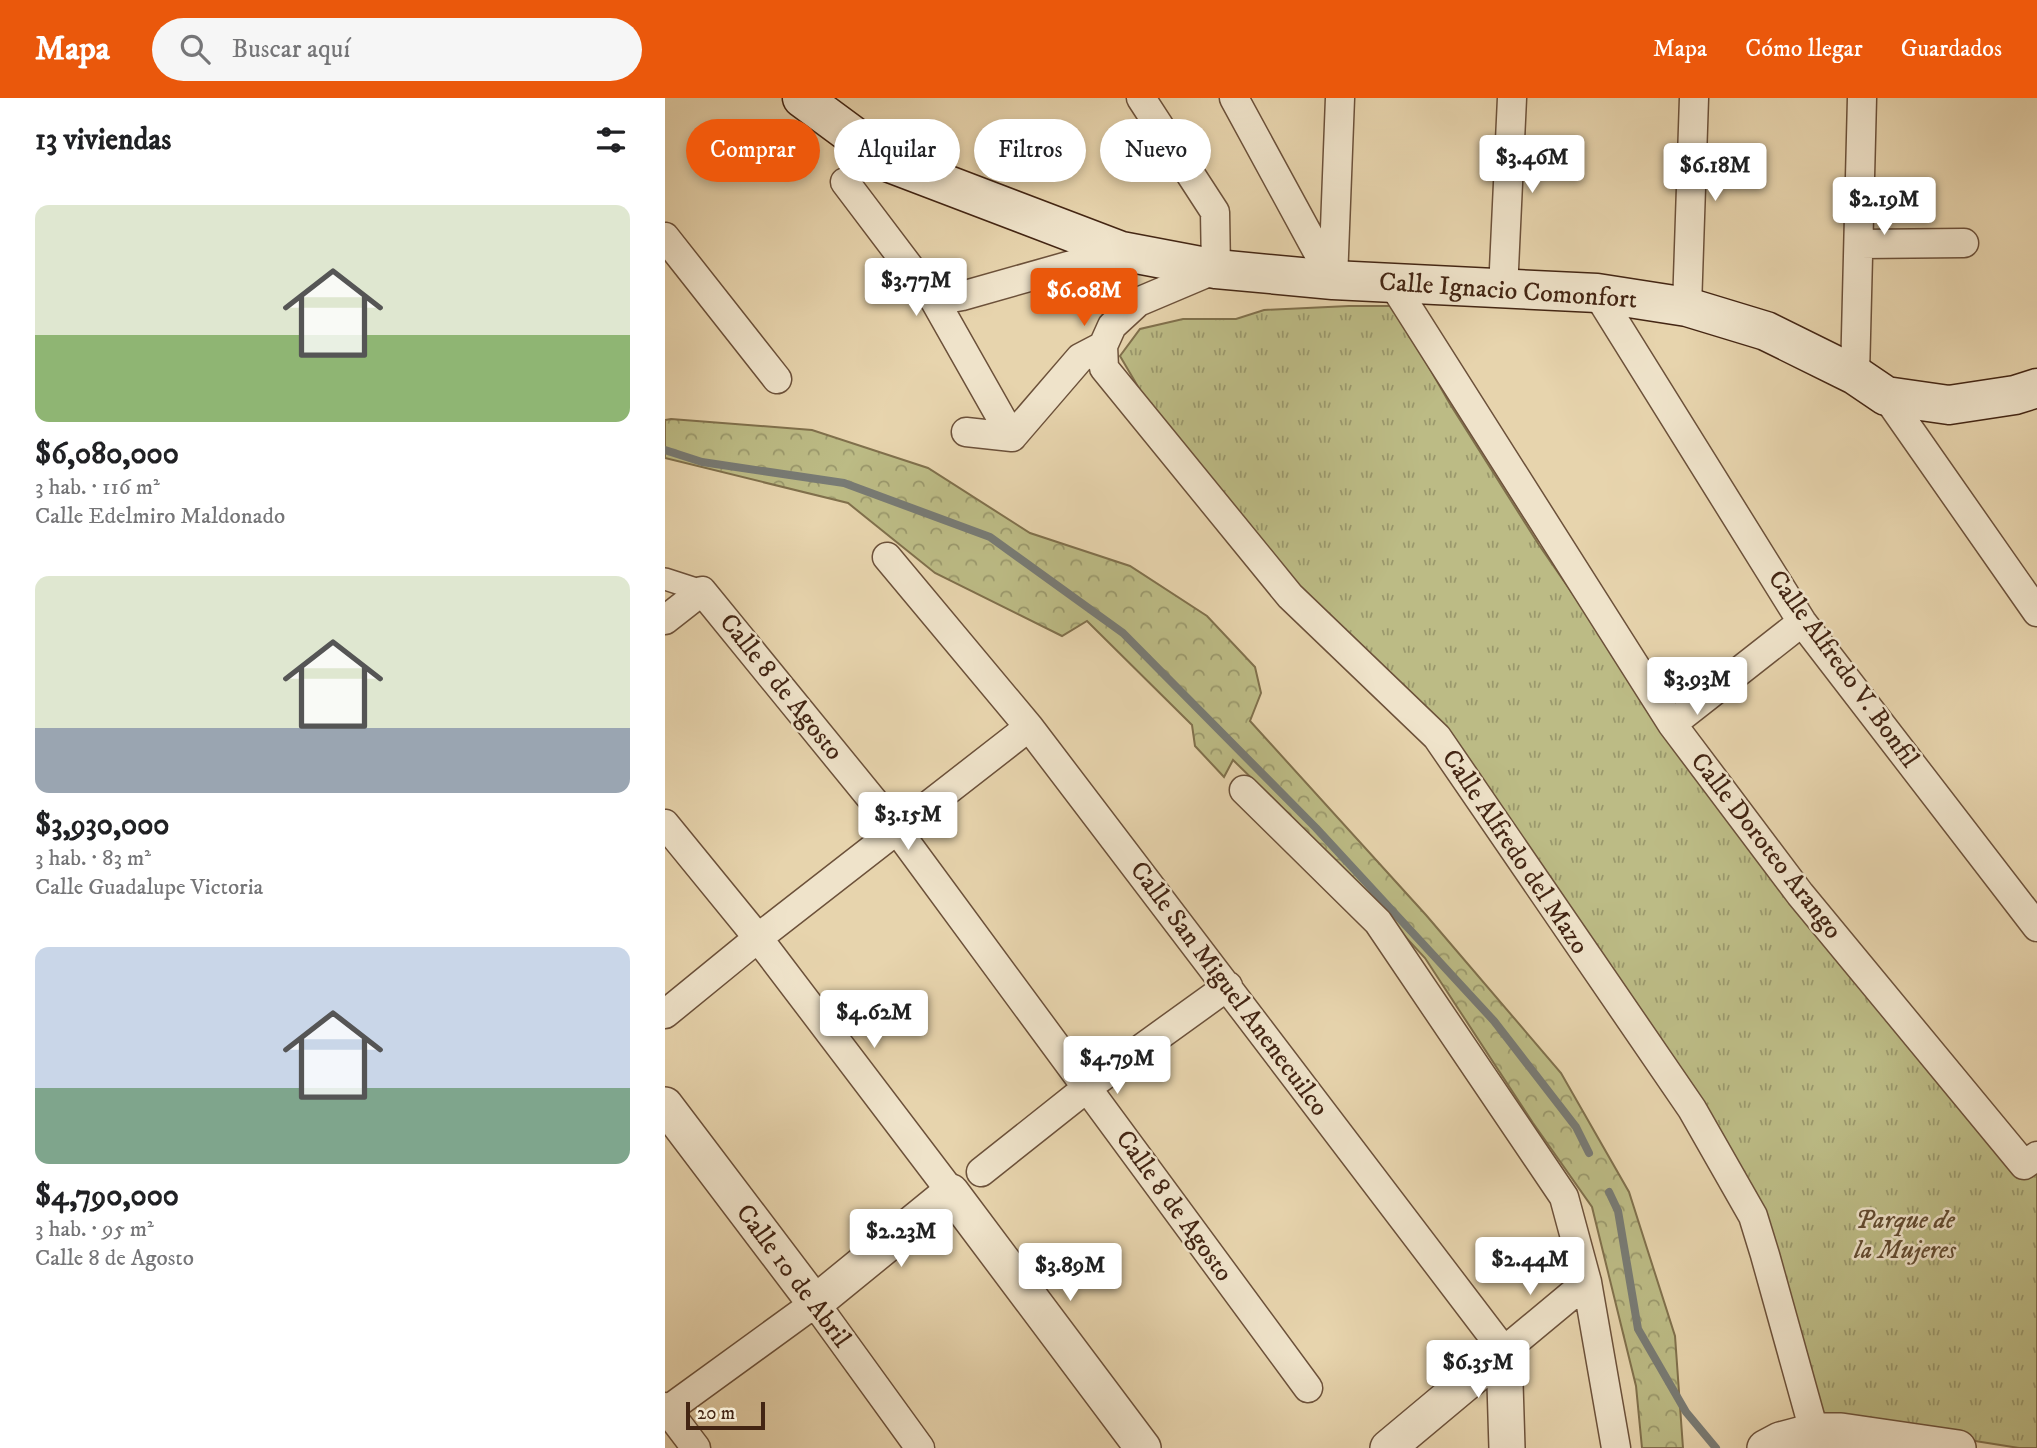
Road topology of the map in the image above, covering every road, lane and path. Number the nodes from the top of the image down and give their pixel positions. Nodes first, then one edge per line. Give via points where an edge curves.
1 (802, 98) edge
2 (1142, 98) edge
3 (1234, 98) edge
4 (1340, 98) edge
5 (1511, 98) edge
6 (1694, 98) edge
7 (1863, 98) edge
8 (845, 182) dead end
9 (665, 237) edge
10 (1964, 243) dead end
11 (1860, 244) junction
12 (1121, 251) junction
13 (1216, 269) junction
14 (1332, 280) junction
15 (1391, 281) junction
16 (1503, 290) junction
17 (1597, 293) junction
18 (935, 301) junction
19 (1687, 307) junction
20 (1103, 346) junction
21 (1855, 375) junction
22 (777, 379) dead end
23 (2037, 388) edge
24 (1886, 396) junction
25 (965, 432) dead end
26 (1013, 437) junction
27 (887, 557) dead end
28 (665, 579) edge
29 (702, 592) junction
30 (2037, 612) edge
31 (665, 620) edge
32 (1802, 622) junction
33 (1672, 724) junction
34 (1029, 727) junction
35 (1244, 790) dead end
36 (665, 824) edge
37 (897, 830) junction
38 (2037, 927) edge
39 (758, 938) junction
40 (1228, 986) junction
41 (665, 1014) edge
42 (1087, 1087) junction
43 (665, 1105) edge
44 (2037, 1156) edge
45 (981, 1171) dead end
46 (951, 1192) junction
47 (1587, 1282) junction
48 (815, 1303) junction
49 (1504, 1350) junction
50 (1307, 1388) dead end
51 (666, 1409) edge
52 (1814, 1430) junction
53 (696, 1448) edge
54 (919, 1448) edge
55 (1143, 1448) edge
56 (1388, 1448) edge
57 (1507, 1448) edge
58 (1616, 1448) edge
59 (1765, 1448) edge
60 (1958, 1448) edge

1 - 12 main road, Calle Ignacio Comonfort via 890,163
2 - 13 street via 1215,212
3 - 14 street
4 - 14 street
5 - 16 street
6 - 19 street
7 - 11 street
8 - 18 street
9 - 22 street
10 - 11 street
11 - 21 street
12 - 13 main road, Calle Ignacio Comonfort
12 - 18 street
13 - 14 main road, Calle Ignacio Comonfort
13 - 20 street via 1138,303 1112,326
14 - 15 main road, Calle Ignacio Comonfort
15 - 16 main road, Calle Ignacio Comonfort
15 - 33 street, Calle Doroteo Arango
16 - 17 main road, Calle Ignacio Comonfort
17 - 19 main road, Calle Ignacio Comonfort
17 - 32 street, Calle Alfredo V. Bonfil
18 - 26 street
19 - 21 main road, Calle Ignacio Comonfort via 1766,331
20 - 26 street via 1080,358
20 - 52 street, Calle Alfredo del Mazo via 1104,368 1290,596 1437,737 1692,1109 1753,1216
21 - 24 main road, Calle Ignacio Comonfort
23 - 24 main road, Calle Ignacio Comonfort via 1949,405
24 - 30 street
25 - 26 street
27 - 34 street, Calle San Miguel Anenecuilco
28 - 29 street, Calle 8 de Agosto
29 - 31 street
29 - 37 street, Calle 8 de Agosto
32 - 33 street
32 - 38 street, Calle Alfredo V. Bonfil
33 - 44 street, Calle Doroteo Arango via 1800,894 2024,1165
34 - 37 street
34 - 40 street, Calle San Miguel Anenecuilco
35 - 47 street via 1378,922 1564,1197
36 - 39 street
37 - 39 street
37 - 42 street, Calle 8 de Agosto
39 - 41 street
39 - 46 street
40 - 42 street
40 - 49 street, Calle San Miguel Anenecuilco
42 - 45 street
42 - 50 street, Calle 8 de Agosto
43 - 48 street, Calle 10 de Abril
46 - 48 street
46 - 55 street
47 - 49 street
47 - 58 street
48 - 51 street
48 - 54 street, Calle 10 de Abril
49 - 56 street
49 - 57 street
51 - 53 street
52 - 59 street
52 - 60 street

